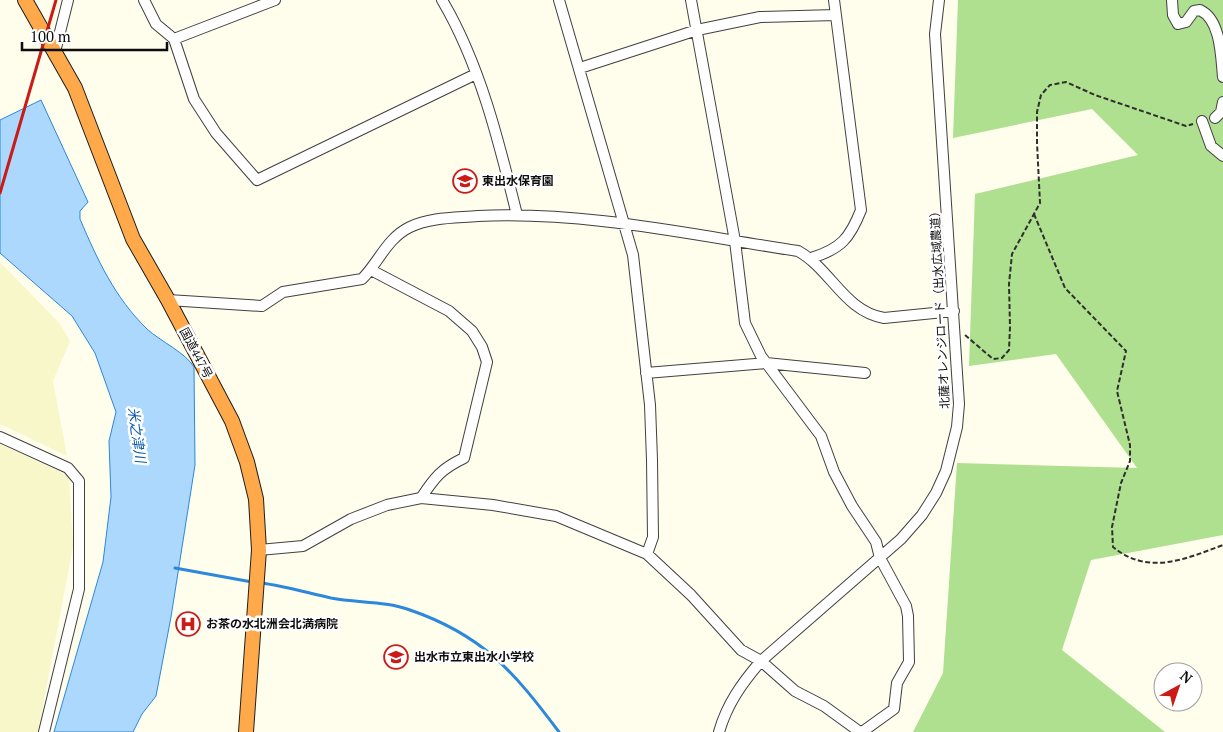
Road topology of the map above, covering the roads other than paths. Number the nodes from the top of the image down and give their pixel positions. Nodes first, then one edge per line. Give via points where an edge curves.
1 (25, 0) edge
2 (68, 0) edge
3 (144, 0) edge
4 (274, 0) edge
5 (442, 0) edge
6 (559, 0) edge
7 (691, 0) edge
8 (834, 0) edge
9 (939, 0) edge
10 (1172, 0) edge
11 (836, 15) junction
12 (697, 30) junction
13 (174, 39) junction
14 (54, 52) junction
15 (580, 68) junction
16 (476, 74) junction
17 (1223, 77) edge
18 (1223, 102) edge
19 (1215, 118) dead end
20 (1202, 122) road end
21 (1223, 156) edge
22 (517, 214) junction
23 (624, 223) junction
24 (734, 241) junction
25 (811, 258) junction
26 (371, 270) junction
27 (168, 300) junction
28 (954, 311) junction
29 (766, 363) junction
30 (865, 373) dead end
31 (646, 374) junction
32 (0, 437) edge
33 (421, 498) junction
34 (259, 550) junction
35 (647, 554) junction
36 (880, 558) junction
37 (761, 661) junction
38 (44, 732) edge
39 (246, 732) edge
40 (719, 732) edge
41 (861, 732) edge

1 - 14 highway, 国道447号
2 - 14 street
3 - 13 street via 156,24
4 - 13 street
5 - 16 street
6 - 15 street
7 - 12 street
8 - 11 street
9 - 28 street, 北薩オレンジロード（出水広域農道） via 935,34
10 - 17 street via 1173,15 1178,24 1186,22 1194,11 1200,10 1212,19 1218,36
11 - 12 street via 760,17
11 - 25 street via 861,210 847,240 823,255
12 - 15 street
12 - 24 street
13 - 16 street via 194,100 216,133 257,180
14 - 27 highway, 国道447号 via 75,88 132,239
15 - 23 street
16 - 22 street
18 - 19 street via 1221,112
20 - 21 street via 1211,146
22 - 23 street
22 - 26 street via 438,218 410,227 391,240
23 - 24 street
23 - 31 street via 633,255
24 - 25 street via 798,251
24 - 29 street via 745,323
25 - 28 street via 847,299 873,316 884,318
26 - 27 street via 362,280 284,292 262,306
26 - 33 street via 449,311 472,331 487,362 464,458 435,476
27 - 34 highway, 国道447号 via 232,421 256,499
28 - 36 street, 北薩オレンジロード（出水広域農道） via 958,404 957,427 950,455 936,493 922,515
29 - 30 street
29 - 31 street
29 - 36 street via 821,436 834,472 876,542
31 - 35 street via 653,518 653,537
32 - 38 street via 68,468 79,481 79,589
33 - 34 street via 387,505 351,519 303,546
33 - 35 street via 493,505 556,516
34 - 39 highway, 国道447号
35 - 37 street via 742,650
36 - 37 street, 北薩オレンジロード（出水広域農道）
36 - 41 street via 906,606 909,662 897,683 894,709
37 - 40 street, 北薩オレンジロード（出水広域農道） via 742,682
37 - 41 street via 795,691 824,706

